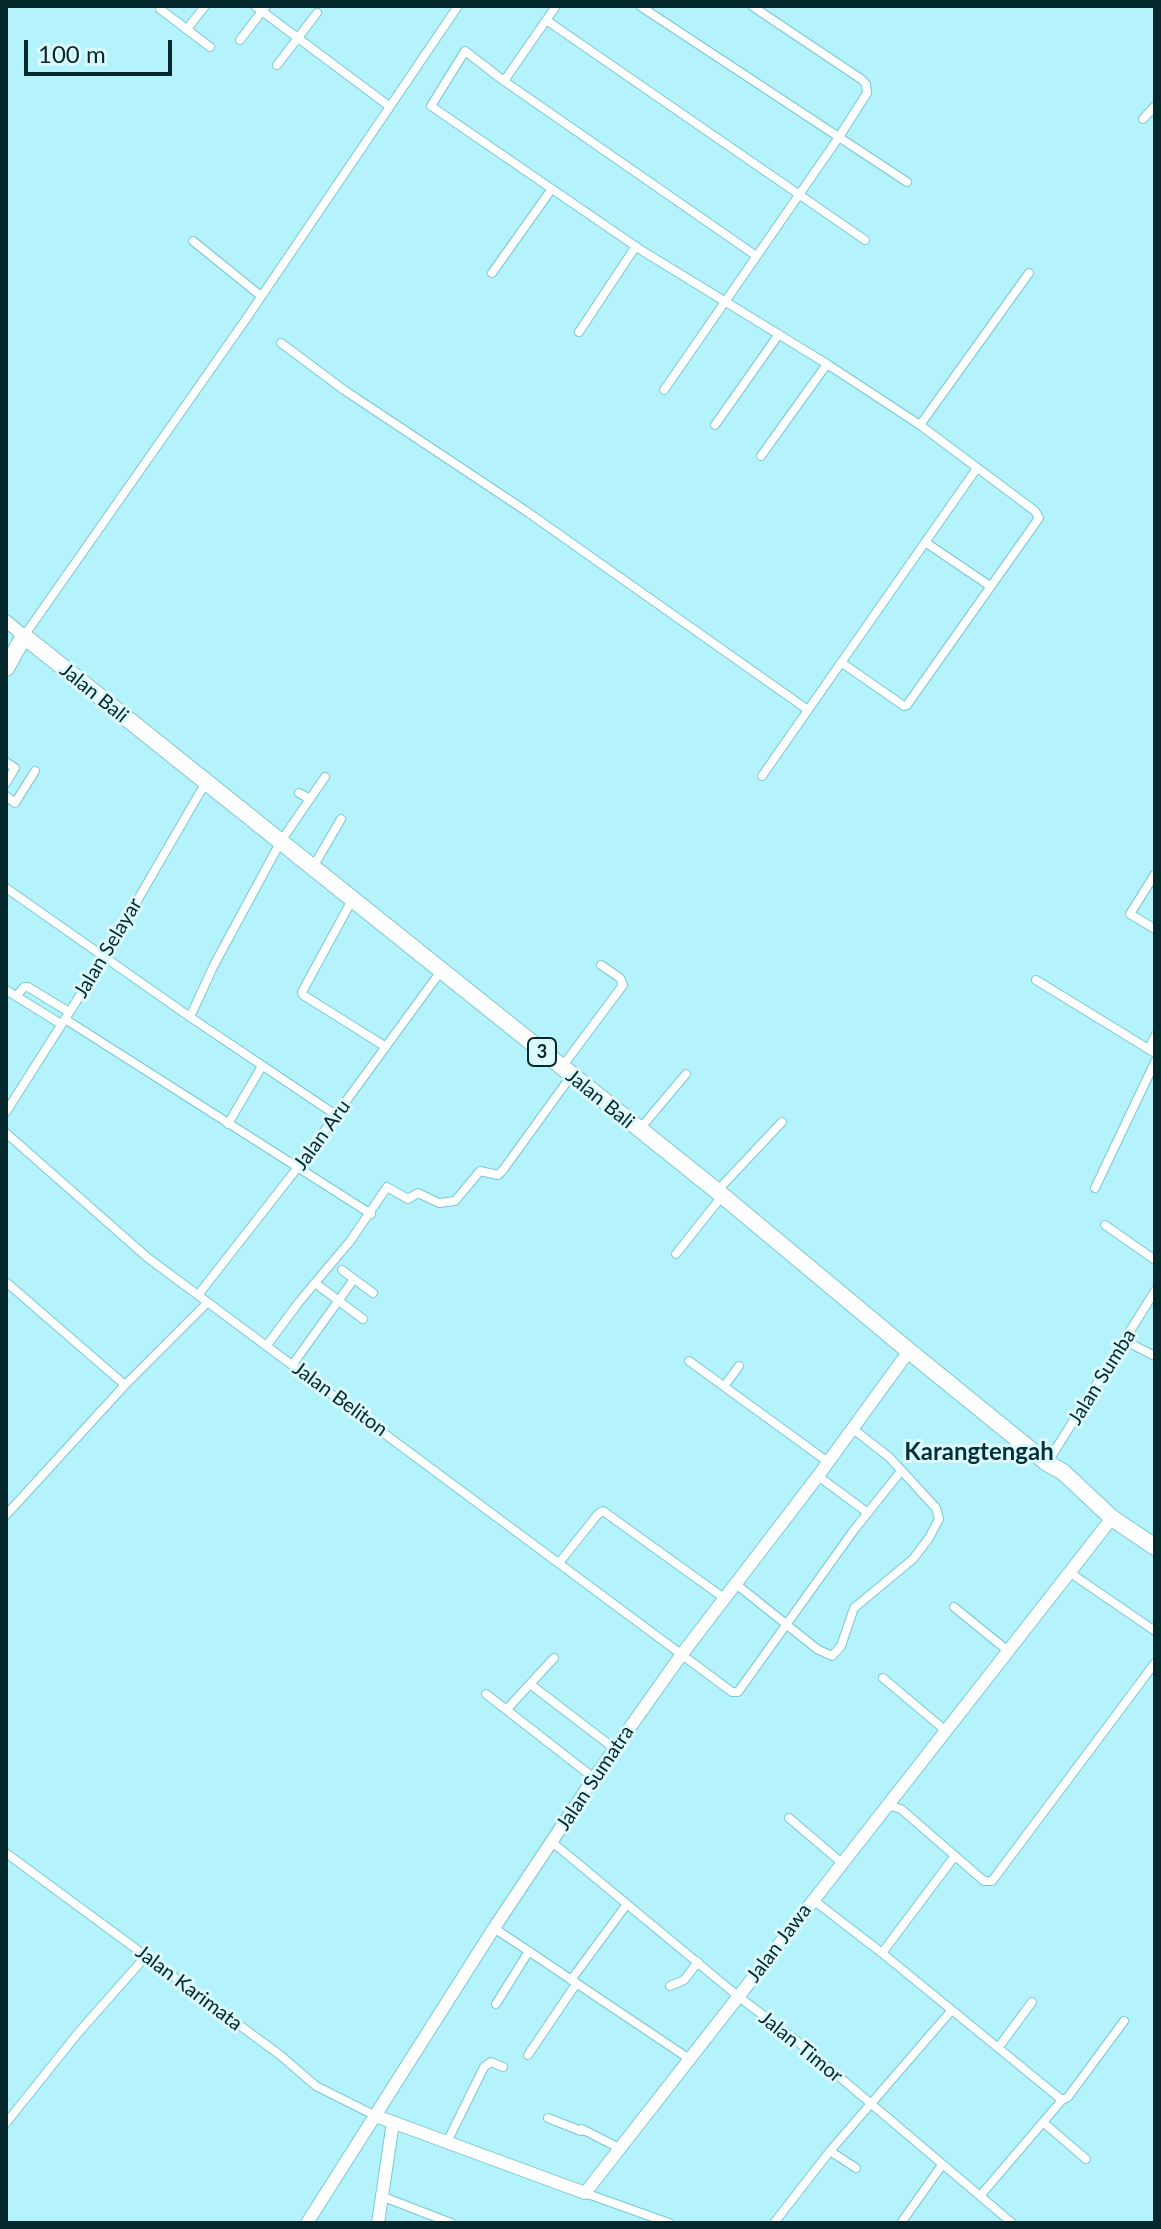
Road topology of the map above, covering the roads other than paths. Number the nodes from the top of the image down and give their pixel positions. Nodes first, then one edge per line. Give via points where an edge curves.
1 (205, 6) edge
2 (458, 6) edge
3 (556, 6) edge
4 (640, 6) edge
5 (752, 6) edge
6 (261, 8) edge
7 (160, 9) dead end
8 (317, 13) dead end
9 (546, 20) junction
10 (187, 29) junction
11 (298, 38) junction
12 (240, 40) dead end
13 (210, 47) dead end
14 (277, 65) dead end
15 (504, 81) junction
16 (389, 106) junction
17 (1155, 106) edge
18 (1143, 119) dead end
19 (839, 137) junction
20 (907, 182) dead end
21 (551, 190) junction
22 (799, 193) junction
23 (865, 240) dead end
24 (193, 241) dead end
25 (636, 246) junction
26 (755, 255) junction
27 (492, 273) dead end
28 (1029, 273) dead end
29 (261, 296) junction
30 (726, 301) junction
31 (579, 332) dead end
32 (779, 334) junction
33 (281, 343) dead end
34 (827, 364) junction
35 (664, 390) dead end
36 (715, 425) dead end
37 (920, 425) junction
38 (761, 456) dead end
39 (977, 468) junction
40 (925, 542) junction
41 (990, 586) junction
42 (6, 621) edge
43 (24, 636) junction
44 (842, 663) junction
45 (6, 668) edge
46 (808, 710) junction
47 (6, 762) edge
48 (35, 771) dead end
49 (762, 776) dead end
50 (325, 777) dead end
51 (206, 782) junction
52 (6, 783) edge
53 (299, 793) dead end
54 (6, 796) edge
55 (310, 799) junction
56 (341, 819) dead end
57 (281, 841) junction
58 (313, 868) junction
59 (1155, 871) edge
60 (6, 888) edge
61 (352, 900) junction
62 (1155, 929) edge
63 (105, 956) junction
64 (601, 965) dead end
65 (441, 971) junction
66 (1036, 980) dead end
67 (6, 990) edge
68 (19, 993) dead end
69 (190, 1017) junction
70 (65, 1019) junction
71 (1155, 1036) edge
72 (386, 1047) junction
73 (1152, 1051) edge
74 (1155, 1062) edge
75 (262, 1066) junction
76 (566, 1072) junction
77 (686, 1074) dead end
78 (6, 1112) edge
79 (336, 1115) junction
80 (782, 1122) dead end
81 (228, 1124) junction
82 (639, 1131) junction
83 (6, 1133) edge
84 (298, 1167) junction
85 (1095, 1188) dead end
86 (720, 1193) junction
87 (371, 1214) junction
88 (1105, 1225) dead end
89 (676, 1254) dead end
90 (1155, 1260) edge
91 (342, 1270) dead end
92 (354, 1279) junction
93 (6, 1282) edge
94 (319, 1286) dead end
95 (1155, 1291) edge
96 (373, 1293) dead end
97 (198, 1295) junction
98 (339, 1301) junction
99 (207, 1303) junction
100 (363, 1319) dead end
101 (1125, 1341) junction
102 (267, 1345) junction
103 (909, 1351) junction
104 (1151, 1355) edge
105 (689, 1361) dead end
106 (293, 1364) junction
107 (739, 1366) dead end
108 (125, 1385) junction
109 (725, 1385) junction
110 (852, 1428) junction
111 (828, 1462) junction
112 (1056, 1468) junction
113 (901, 1471) junction
114 (818, 1476) junction
115 (868, 1513) junction
116 (6, 1515) edge
117 (1112, 1518) junction
118 (1155, 1547) edge
119 (559, 1563) junction
120 (1069, 1572) junction
121 (736, 1584) junction
122 (724, 1598) junction
123 (954, 1607) dead end
124 (786, 1626) junction
125 (1155, 1631) edge
126 (1008, 1651) junction
127 (682, 1654) junction
128 (554, 1658) dead end
129 (1155, 1663) edge
130 (883, 1678) dead end
131 (530, 1684) junction
132 (486, 1694) dead end
133 (507, 1709) junction
134 (946, 1731) junction
135 (615, 1749) junction
136 (594, 1778) junction
137 (887, 1805) junction
138 (789, 1818) dead end
139 (552, 1842) junction
140 (6, 1853) edge
141 (954, 1857) junction
142 (842, 1863) junction
143 (812, 1899) junction
144 (627, 1904) junction
145 (494, 1928) junction
146 (529, 1951) junction
147 (882, 1953) junction
148 (146, 1956) junction
149 (698, 1962) junction
150 (574, 1982) junction
151 (670, 1986) dead end
152 (739, 1997) junction
153 (1032, 2002) dead end
154 (496, 2004) dead end
155 (951, 2011) junction
156 (1124, 2021) dead end
157 (998, 2048) junction
158 (528, 2055) dead end
159 (688, 2058) junction
160 (503, 2067) dead end
161 (1062, 2100) junction
162 (870, 2103) junction
163 (376, 2116) junction
164 (548, 2118) dead end
165 (393, 2122) junction
166 (6, 2123) edge
167 (1044, 2123) junction
168 (447, 2142) junction
169 (619, 2148) junction
170 (830, 2151) junction
171 (1086, 2159) dead end
172 (942, 2165) junction
173 (856, 2168) dead end
174 (585, 2193) junction
175 (381, 2196) junction
176 (980, 2196) junction
177 (307, 2223) edge
178 (378, 2223) edge
179 (451, 2223) edge
180 (669, 2223) edge
181 (774, 2223) edge
182 (901, 2223) edge
183 (1012, 2223) edge

1 - 10 street
2 - 16 street
3 - 9 street
4 - 19 street
5 - 19 street via 866,84 867,93
6 - 11 street
6 - 12 street
7 - 10 street
8 - 11 street
9 - 15 street
9 - 22 street
10 - 13 street
11 - 14 street
11 - 16 street
15 - 21 street via 465,51 431,106
15 - 26 street
16 - 29 street
17 - 18 street
19 - 20 street
19 - 22 street
21 - 25 street
21 - 27 street
22 - 23 street
22 - 26 street
24 - 29 street
25 - 30 street
25 - 31 street
26 - 30 street
28 - 37 street
29 - 43 street
30 - 32 street
30 - 35 street
32 - 34 street
32 - 36 street
33 - 46 street
34 - 37 street
34 - 38 street
37 - 39 street
39 - 40 street
39 - 41 street via 1039,518
40 - 41 street
40 - 44 street
41 - 44 street via 907,705
42 - 43 street, Jalan Bali
43 - 45 highway
43 - 51 highway, Jalan Bali / 3
44 - 46 street
46 - 49 street
47 - 52 street via 15,768
48 - 54 street via 15,803
50 - 55 street
51 - 57 highway, Jalan Bali / 3
51 - 63 street, Jalan Selayar
53 - 55 street
55 - 57 street
56 - 58 street
57 - 58 highway, Jalan Bali / 3
57 - 69 street
58 - 61 highway, Jalan Bali / 3
59 - 62 street via 1130,914
60 - 63 street
61 - 65 highway, Jalan Bali / 3
61 - 72 street via 302,992
63 - 69 street
63 - 70 street, Jalan Selayar
64 - 76 street via 623,985
65 - 72 street, Jalan Aru
65 - 76 highway, Jalan Bali / 3
66 - 73 street
67 - 70 street
68 - 70 street via 28,987
69 - 75 street
70 - 78 street, Jalan Selayar
70 - 81 street
71 - 73 street
72 - 79 street, Jalan Aru
74 - 85 street
75 - 79 street
75 - 81 street
76 - 82 highway, Jalan Bali / 3
76 - 87 street via 498,1175 480,1171 455,1201 439,1203 424,1193 408,1199 387,1187
77 - 82 street
79 - 84 street, Jalan Aru
80 - 86 street
81 - 84 street
82 - 86 highway, Jalan Bali / 3
83 - 97 street, Jalan Beliton
84 - 87 street
84 - 97 street, Jalan Aru
86 - 89 street
86 - 103 highway, Jalan Bali / 3
87 - 102 street
88 - 90 street
91 - 92 street
92 - 96 street
92 - 98 street
93 - 108 street
94 - 98 street
95 - 101 street, Jalan Sumba
97 - 99 street, Jalan Beliton
98 - 100 street
98 - 106 street
99 - 102 street, Jalan Beliton
99 - 108 street
101 - 104 street
101 - 112 street, Jalan Sumba
102 - 106 street, Jalan Beliton
103 - 110 street, Jalan Sumatra
103 - 112 highway, Jalan Bali / 3
105 - 109 street
106 - 119 street, Jalan Beliton
107 - 109 street
108 - 116 street
109 - 111 street
110 - 111 street, Jalan Sumatra
110 - 113 street
111 - 114 street, Jalan Sumatra
112 - 117 highway, Jalan Bali / 3
113 - 115 street
113 - 124 street via 939,1514 921,1549 854,1608 841,1646 832,1656
114 - 115 street
114 - 121 street, Jalan Sumatra
115 - 124 street
117 - 118 highway, Jalan Bali / 3
117 - 120 street, Jalan Jawa
119 - 122 street via 603,1511
119 - 127 street, Jalan Beliton
120 - 125 street
120 - 126 street, Jalan Jawa
121 - 122 street, Jalan Sumatra
121 - 124 street
122 - 127 street, Jalan Sumatra
123 - 126 street
124 - 127 street, Jalan Beliton via 736,1692
126 - 134 street, Jalan Jawa
127 - 135 street, Jalan Sumatra
128 - 131 street
129 - 141 street via 992,1881 984,1881
130 - 134 street
131 - 133 street
131 - 135 street
132 - 133 street
133 - 136 street
134 - 137 street, Jalan Jawa
135 - 136 street, Jalan Sumatra
136 - 139 street, Jalan Sumatra
137 - 141 street via 901,1809
137 - 142 street, Jalan Jawa
138 - 142 street
139 - 144 street, Jalan Timor
139 - 145 street, Jalan Sumatra
140 - 148 street, Jalan Karimata
141 - 147 street
142 - 143 street, Jalan Jawa
143 - 147 street
143 - 152 street, Jalan Jawa
144 - 149 street, Jalan Timor
144 - 150 street
145 - 146 street
145 - 163 street, Jalan Sumatra
146 - 150 street
146 - 154 street
147 - 155 street
148 - 163 street, Jalan Karimata via 316,2086
148 - 166 street
149 - 151 street via 684,1980
149 - 152 street, Jalan Timor
150 - 158 street
150 - 159 street
152 - 159 street, Jalan Jawa
152 - 162 street, Jalan Timor
153 - 157 street
155 - 157 street
155 - 162 street
156 - 161 street
157 - 161 street
159 - 169 street, Jalan Jawa
160 - 168 street via 491,2062 484,2067
161 - 167 street
162 - 170 street
162 - 172 street, Jalan Timor
163 - 165 street
163 - 177 street, Jalan Sumatra
164 - 169 street
165 - 168 street
165 - 175 street
167 - 171 street
167 - 176 street
168 - 174 street
169 - 174 street, Jalan Jawa
170 - 173 street
170 - 181 street
172 - 176 street, Jalan Timor
172 - 182 street
174 - 180 street
175 - 178 street
175 - 179 street
176 - 183 street, Jalan Timor

